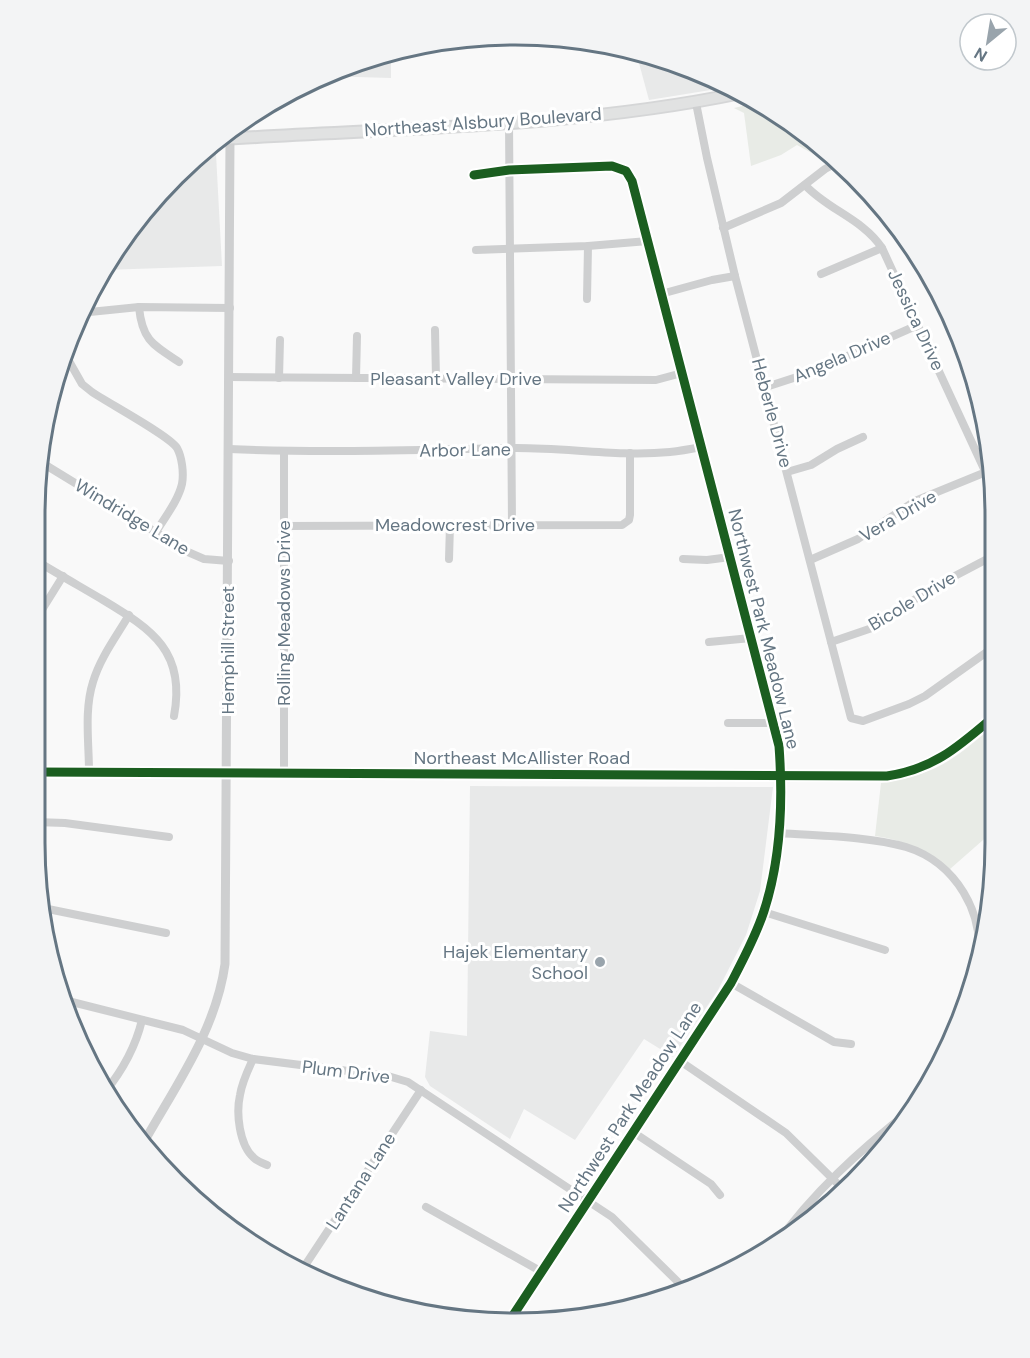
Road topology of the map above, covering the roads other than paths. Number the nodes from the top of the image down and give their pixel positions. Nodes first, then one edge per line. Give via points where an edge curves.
1 (728, 96) edge
2 (696, 103) junction
3 (509, 122) junction
4 (234, 139) edge
5 (227, 144) edge
6 (830, 166) edge
7 (509, 170) junction
8 (474, 175) dead end
9 (805, 185) junction
10 (723, 228) junction
11 (648, 241) junction
12 (588, 246) junction
13 (882, 248) junction
14 (510, 249) junction
15 (476, 250) dead end
16 (821, 274) dead end
17 (735, 276) junction
18 (661, 294) junction
19 (587, 299) dead end
20 (139, 307) junction
21 (230, 308) junction
22 (91, 312) edge
23 (918, 325) junction
24 (435, 330) dead end
25 (357, 336) dead end
26 (280, 340) dead end
27 (179, 362) dead end
28 (70, 364) edge
29 (682, 373) junction
30 (229, 377) junction
31 (279, 378) junction
32 (356, 378) junction
33 (436, 379) junction
34 (511, 379) junction
35 (766, 387) junction
36 (863, 437) dead end
37 (701, 447) junction
38 (512, 448) junction
39 (229, 449) junction
40 (284, 451) junction
41 (630, 453) junction
42 (982, 463) edge
43 (48, 466) edge
44 (787, 472) junction
45 (983, 473) edge
46 (450, 525) junction
47 (512, 525) junction
48 (284, 526) junction
49 (156, 532) junction
50 (730, 557) junction
51 (449, 559) dead end
52 (683, 559) dead end
53 (810, 560) junction
54 (985, 560) edge
55 (229, 561) junction
56 (45, 566) edge
57 (63, 576) junction
58 (45, 605) edge
59 (129, 615) junction
60 (751, 638) junction
61 (709, 642) dead end
62 (831, 642) junction
63 (985, 653) edge
64 (174, 716) dead end
65 (728, 723) dead end
66 (772, 723) junction
67 (985, 724) edge
68 (45, 772) edge
69 (89, 772) junction
70 (228, 774) junction
71 (284, 774) junction
72 (781, 776) junction
73 (45, 822) edge
74 (779, 833) junction
75 (170, 837) dead end
76 (50, 909) edge
77 (764, 912) junction
78 (166, 933) dead end
79 (976, 933) edge
80 (885, 950) dead end
81 (731, 983) junction
82 (73, 1002) edge
83 (142, 1020) junction
84 (202, 1039) junction
85 (851, 1044) dead end
86 (253, 1059) junction
87 (680, 1061) junction
88 (111, 1083) edge
89 (421, 1090) junction
90 (891, 1125) edge
91 (633, 1132) junction
92 (148, 1136) edge
93 (267, 1165) dead end
94 (832, 1177) junction
95 (838, 1184) edge
96 (720, 1195) dead end
97 (588, 1202) junction
98 (426, 1207) dead end
99 (798, 1218) edge
100 (306, 1264) edge
101 (542, 1272) junction
102 (678, 1282) dead end
103 (515, 1313) edge

1 - 2 main road, Northeast Alsbury Boulevard
2 - 3 main road, Northeast Alsbury Boulevard
2 - 10 street, Heberle Drive
3 - 4 main road, Northeast Alsbury Boulevard
3 - 7 street
5 - 21 street, Hemphill Street
6 - 9 street
7 - 8 street
7 - 11 street, Northwest Park Meadow Lane via 612,165 626,171
7 - 14 street
9 - 10 street via 781,203
9 - 13 street, Jessica Drive via 868,230
10 - 17 street, Heberle Drive
11 - 12 street
11 - 18 street, Northwest Park Meadow Lane
12 - 14 street
12 - 19 street
13 - 16 street
13 - 23 street, Jessica Drive
14 - 15 street
14 - 34 street
17 - 18 street
17 - 35 street, Heberle Drive
18 - 29 street, Northwest Park Meadow Lane
20 - 21 street
20 - 22 street
20 - 27 street via 141,324 152,344
21 - 30 street, Hemphill Street
23 - 35 street, Angela Drive
23 - 42 street, Jessica Drive
24 - 33 street
25 - 32 street
26 - 31 street
28 - 49 street via 92,392 176,447 183,482
29 - 34 street, Pleasant Valley Drive via 656,380
29 - 37 street, Northwest Park Meadow Lane
30 - 31 street, Pleasant Valley Drive
30 - 39 street, Hemphill Street
31 - 32 street, Pleasant Valley Drive
32 - 33 street, Pleasant Valley Drive
33 - 34 street, Pleasant Valley Drive
34 - 38 street
35 - 44 street, Heberle Drive
36 - 44 street via 811,465
37 - 41 street, Arbor Lane
37 - 50 street, Northwest Park Meadow Lane
38 - 40 street, Arbor Lane
38 - 41 street, Arbor Lane
38 - 47 street
39 - 40 street, Arbor Lane
39 - 55 street, Hemphill Street
40 - 48 street, Rolling Meadows Drive
41 - 47 street, Meadowcrest Drive via 630,515 626,524
43 - 49 street, Windridge Lane
44 - 53 street, Heberle Drive
45 - 53 street, Vera Drive via 915,501 858,538
46 - 47 street, Meadowcrest Drive
46 - 48 street, Meadowcrest Drive
46 - 51 street
48 - 71 street, Rolling Meadows Drive
49 - 55 street, Windridge Lane via 204,559
50 - 52 street
50 - 60 street, Northwest Park Meadow Lane
53 - 62 street, Heberle Drive
54 - 62 street, Bicole Drive via 932,588 872,628
55 - 70 street, Hemphill Street
56 - 57 street
57 - 58 street
57 - 59 street
59 - 64 street via 147,628 171,660 176,677
59 - 69 street via 92,684 88,708
60 - 61 street
60 - 66 street, Northwest Park Meadow Lane
62 - 63 street, Heberle Drive via 849,714 854,720 863,721 916,701
65 - 66 street
66 - 72 street, Northwest Park Meadow Lane via 779,746
67 - 72 street, Northeast McAllister Road via 942,759 906,773 868,777
68 - 69 street, Northeast McAllister Road
69 - 70 street, Northeast McAllister Road
70 - 71 street, Northeast McAllister Road
70 - 84 street, Hemphill Street via 225,964 218,1000
71 - 72 street, Northeast McAllister Road
72 - 74 street, Northwest Park Meadow Lane
73 - 75 street
74 - 77 street, Northwest Park Meadow Lane
74 - 79 street via 887,843 926,856 961,887 971,905
76 - 78 street
77 - 80 street
77 - 81 street, Northwest Park Meadow Lane
81 - 85 street via 834,1042
81 - 87 street, Northwest Park Meadow Lane
82 - 83 street, Plum Drive
83 - 84 street, Plum Drive
83 - 88 street via 128,1057
84 - 86 street, Plum Drive
84 - 92 street, Hemphill Street
86 - 89 street, Plum Drive via 399,1078
86 - 93 street via 240,1095 240,1124 250,1153
87 - 91 street, Northwest Park Meadow Lane
87 - 94 street via 786,1132
89 - 97 street, Plum Drive
89 - 100 street, Lantana Lane
90 - 94 street
91 - 96 street via 711,1184
91 - 97 street, Northwest Park Meadow Lane
94 - 95 street
94 - 99 street
97 - 101 street, Northwest Park Meadow Lane
97 - 102 street, Plum Drive via 612,1217
98 - 101 street
101 - 103 street, Northwest Park Meadow Lane

